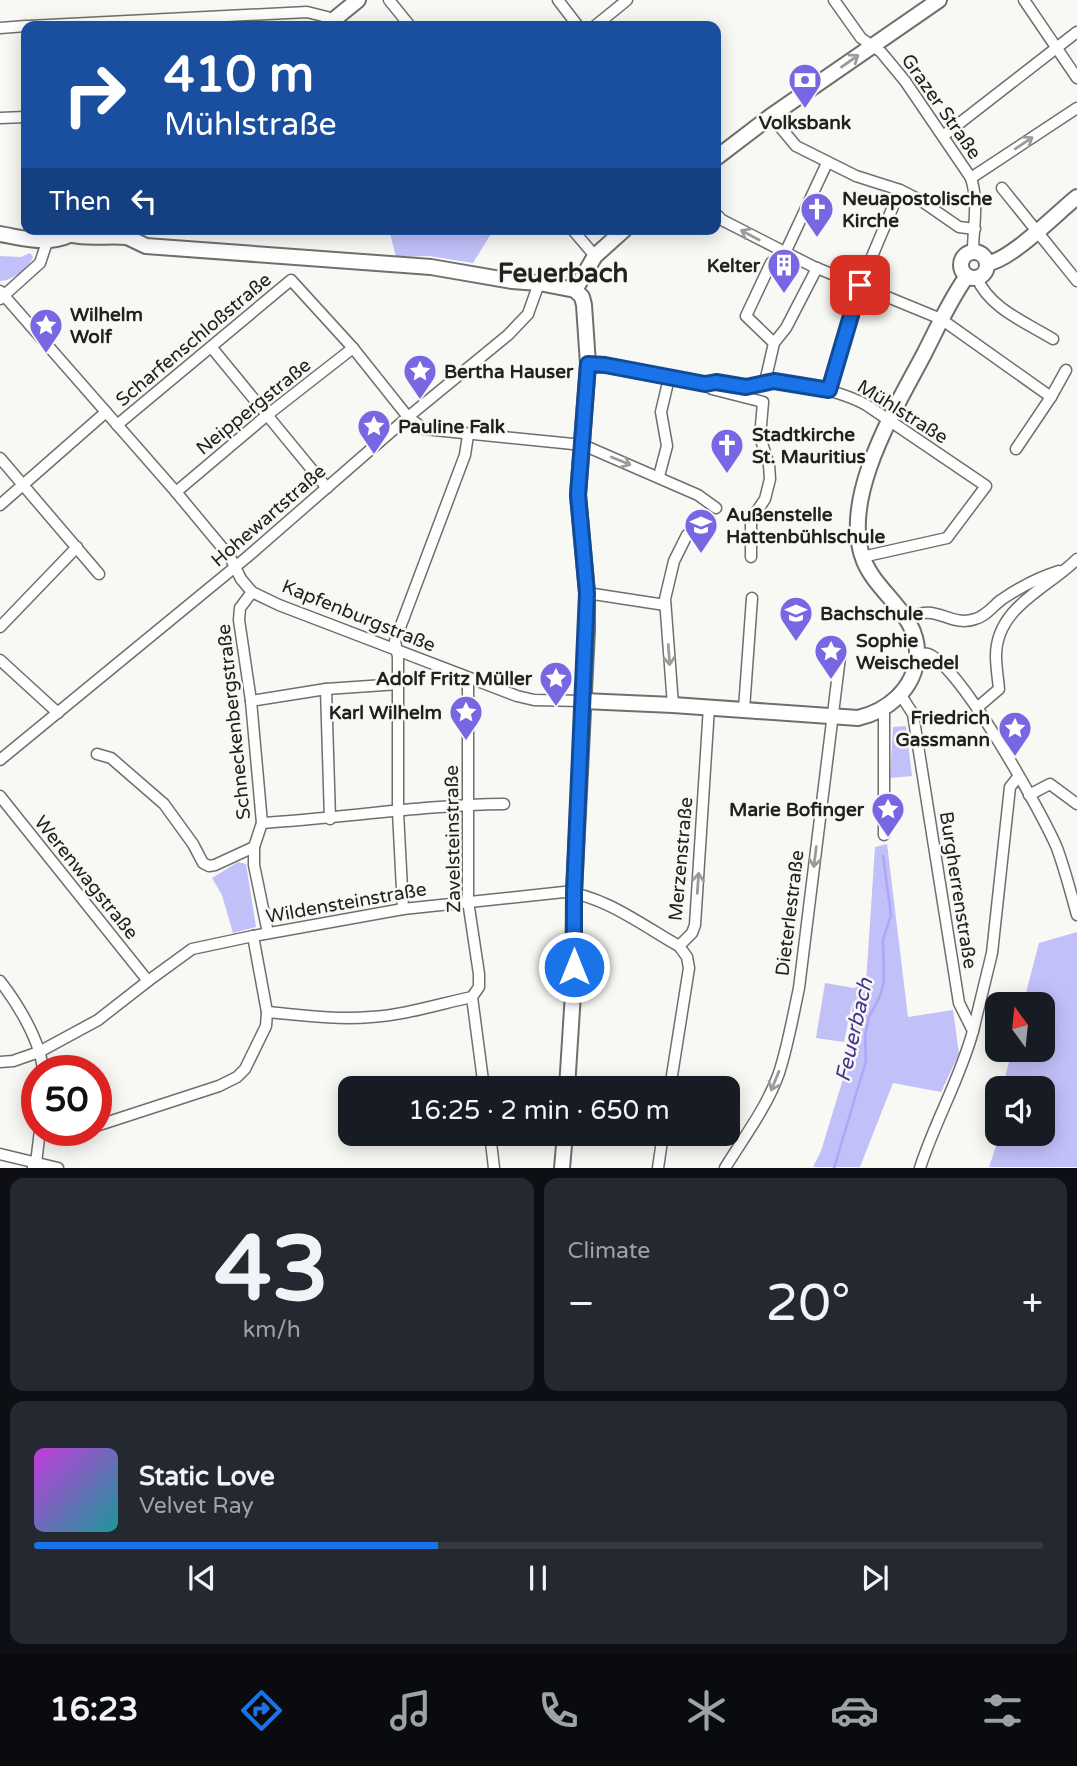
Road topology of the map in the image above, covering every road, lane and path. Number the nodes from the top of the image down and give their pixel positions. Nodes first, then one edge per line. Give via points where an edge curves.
1 (358, 0) edge
2 (389, 0) edge
3 (558, 0) edge
4 (626, 0) edge
5 (834, 0) edge
6 (939, 0) edge
7 (1024, 0) edge
8 (128, 21) edge
9 (328, 21) edge
10 (334, 21) edge
11 (406, 21) edge
12 (574, 21) edge
13 (601, 21) edge
14 (21, 26) edge
15 (0, 28) edge
16 (1077, 32) edge
17 (872, 46) junction
18 (1056, 48) junction
19 (1077, 78) edge
20 (1077, 108) edge
21 (771, 116) junction
22 (21, 117) edge
23 (0, 118) edge
24 (943, 136) junction
25 (721, 154) edge
26 (827, 163) junction
27 (971, 178) junction
28 (1002, 188) dead end
29 (900, 190) junction
30 (1077, 197) edge
31 (721, 219) edge
32 (975, 229) junction
33 (1036, 231) junction
34 (0, 234) edge
35 (68, 235) edge
36 (82, 235) edge
37 (113, 235) edge
38 (126, 235) edge
39 (577, 235) edge
40 (618, 235) edge
41 (47, 242) junction
42 (973, 252) junction
43 (785, 253) junction
44 (595, 256) junction
45 (988, 263) junction
46 (817, 268) junction
47 (972, 277) junction
48 (1077, 281) edge
49 (539, 283) junction
50 (860, 285) junction
51 (575, 290) junction
52 (1, 295) edge
53 (941, 319) junction
54 (1052, 339) dead end
55 (774, 343) junction
56 (212, 348) junction
57 (353, 348) junction
58 (588, 364) junction
59 (1066, 370) dead end
60 (669, 378) junction
61 (765, 383) junction
62 (705, 384) junction
63 (829, 390) junction
64 (1051, 397) junction
65 (106, 412) junction
66 (266, 416) junction
67 (408, 417) junction
68 (888, 419) junction
69 (117, 425) junction
70 (468, 435) junction
71 (583, 445) junction
72 (1016, 449) dead end
73 (0, 458) edge
74 (659, 476) junction
75 (24, 484) junction
76 (327, 488) junction
77 (176, 492) junction
78 (0, 505) edge
79 (716, 508) dead end
80 (687, 535) dead end
81 (76, 547) junction
82 (751, 557) dead end
83 (862, 557) junction
84 (1077, 559) edge
85 (235, 567) junction
86 (1067, 569) junction
87 (99, 574) dead end
88 (252, 592) junction
89 (587, 593) junction
90 (752, 598) dead end
91 (665, 606) junction
92 (907, 619) junction
93 (0, 627) edge
94 (841, 649) dead end
95 (398, 651) junction
96 (917, 654) junction
97 (0, 660) edge
98 (468, 679) junction
99 (399, 684) junction
100 (326, 689) junction
101 (900, 694) junction
102 (251, 701) junction
103 (583, 701) junction
104 (673, 705) junction
105 (709, 707) junction
106 (978, 707) junction
107 (884, 708) junction
108 (744, 709) junction
109 (58, 713) junction
110 (833, 717) junction
111 (97, 754) dead end
112 (0, 760) edge
113 (1018, 777) junction
114 (1029, 795) junction
115 (0, 796) edge
116 (468, 804) junction
117 (505, 804) dead end
118 (1077, 804) edge
119 (398, 812) junction
120 (330, 818) junction
121 (262, 822) junction
122 (884, 835) dead end
123 (254, 847) junction
124 (574, 893) junction
125 (468, 901) junction
126 (403, 909) junction
127 (1077, 915) edge
128 (268, 933) junction
129 (253, 936) junction
130 (679, 946) junction
131 (0, 981) edge
132 (148, 981) junction
133 (472, 997) junction
134 (267, 1012) junction
135 (972, 1031) junction
136 (39, 1052) junction
137 (40, 1055) edge
138 (0, 1062) edge
139 (482, 1076) edge
140 (568, 1076) edge
141 (672, 1076) edge
142 (112, 1121) edge
143 (38, 1146) edge
144 (491, 1146) edge
145 (564, 1146) edge
146 (661, 1146) edge
147 (927, 1146) junction
148 (0, 1154) edge
149 (35, 1165) edge
150 (58, 1167) edge
151 (494, 1167) edge
152 (562, 1167) edge
153 (657, 1167) edge
154 (725, 1167) edge
155 (913, 1167) edge
156 (920, 1167) edge

1 - 10 main road
2 - 11 street
3 - 12 street
4 - 13 street
5 - 17 street, Grazer Straße
6 - 17 main road
7 - 18 street
8 - 9 street via 307,12 319,13
14 - 15 street
16 - 18 street
21 -> 17 main road
17 - 24 street, Grazer Straße via 905,81
18 - 19 street
18 - 24 street
27 -> 20 street
21 - 25 main road
21 - 26 street via 791,143
22 - 23 street
24 - 27 street, Grazer Straße
26 - 29 street
26 - 43 street
27 - 32 street, Grazer Straße
28 - 33 street
29 - 32 street via 959,228
29 - 50 street
30 - 33 main road
43 -> 31 street
32 - 42 street, Grazer Straße
33 - 45 main road
33 - 48 street
34 - 41 main road
35 - 41 main road
36 - 37 main road
38 - 49 main road via 146,246 398,264
39 - 44 street
40 - 44 main road
41 - 52 street via 40,263
42 - 45 main road
42 - 47 main road via 964,256 961,264
43 - 46 street
43 - 55 street via 771,263 746,316
44 - 51 main road
45 - 47 main road via 984,274
46 - 50 street
46 - 55 street
47 - 53 main road
47 - 54 street via 993,302
49 - 51 main road
49 - 67 street, Hohewartstraße via 528,314 508,335
50 - 53 street
50 - 63 street
51 - 58 main road via 584,305
52 - 65 street, Kapfenburgstraße
53 - 64 street
53 - 68 main road
55 - 61 street
56 - 57 street, Scharfenschloßstraße via 291,280
56 - 66 street
56 - 69 street, Scharfenschloßstraße
57 - 66 street, Neippergstraße
57 - 67 street
58 - 60 street, Mühlstraße
58 - 71 main road
59 - 64 street
60 - 62 street, Mühlstraße
60 - 74 street via 661,412 667,446
61 - 62 street, Mühlstraße via 746,387
61 - 63 street, Mühlstraße
62 - 82 street via 763,402 760,437 770,479 765,499 751,520
63 - 68 street, Mühlstraße via 856,399
64 - 72 street
65 - 69 street, Kapfenburgstraße
65 - 75 street
66 - 76 street
66 - 77 street, Neippergstraße
67 - 70 street via 424,429
67 - 76 street, Hohewartstraße
68 - 83 main road via 861,499
68 - 83 street, Mühlstraße via 986,486 947,538
69 - 77 street, Kapfenburgstraße
70 - 71 street
70 - 95 street via 465,455 395,641
71 -> 74 street
71 - 89 main road via 578,495
73 - 75 street
74 - 79 street
75 - 78 street
75 - 81 street
76 - 85 street, Hohewartstraße
77 - 85 street, Kapfenburgstraße
80 - 91 street via 671,572
81 - 87 street
81 - 93 street
83 - 92 main road via 874,580
84 - 86 street
85 - 88 street, Kapfenburgstraße
85 - 109 street, Hohewartstraße
86 - 92 street via 1009,596 973,620 960,621 929,611
86 - 106 street via 1006,620 996,654 999,689
88 - 95 street, Kapfenburgstraße
88 - 102 street, Schneckenbergstraße via 240,608 239,620
89 - 91 street
89 - 103 main road
90 - 108 street
91 -> 104 street
92 - 96 main road
94 - 110 street, Dieterlestraße
95 - 98 street, Kapfenburgstraße
95 - 99 street
96 - 101 main road via 913,674
96 - 106 street via 927,653 939,661
97 - 109 street
98 - 103 street, Kapfenburgstraße via 526,698
98 - 116 street, Zavelsteinstraße
99 - 100 street
99 - 119 street
100 - 102 street
100 - 120 street
101 - 107 main road
101 - 135 street, Burgherrenstraße via 913,714 958,1003
102 - 121 street, Schneckenbergstraße
103 - 104 main road, Kapfenburgstraße
103 - 124 main road
104 - 105 main road, Kapfenburgstraße
105 - 108 main road, Kapfenburgstraße
130 -> 105 street, Merzenstraße via 695,925
106 - 113 street
107 - 110 main road, Kapfenburgstraße via 858,718
107 - 122 street
108 - 110 main road, Kapfenburgstraße
109 - 112 street, Hohewartstraße
110 -> 154 street, Dieterlestraße via 788,1042 769,1096
111 - 123 street via 111,758 164,804 203,863 215,865
113 - 114 street
113 - 135 street via 1010,788 992,953
114 - 118 street via 1050,785
114 - 127 street via 1057,849
115 - 132 street, Werenwagstraße
116 - 117 street
116 - 119 street
116 - 125 street, Zavelsteinstraße
119 - 120 street
119 - 126 street
120 - 121 street
121 - 123 street, Schneckenbergstraße
123 - 128 street, Schneckenbergstraße
124 - 125 street, Wildensteinstraße
124 - 130 street, Wildensteinstraße via 610,907
124 - 140 main road
125 - 126 street, Wildensteinstraße
125 - 133 street, Zavelsteinstraße via 479,974 479,987
126 - 128 street, Wildensteinstraße
128 - 129 street, Wildensteinstraße
129 - 132 street, Wildensteinstraße via 192,949
129 - 134 street
130 - 141 street, Merzenstraße via 689,968
131 - 136 street via 16,1001
132 - 136 street, Wildensteinstraße via 99,1020
133 - 134 street via 373,1017
133 - 139 street, Zavelsteinstraße
134 - 142 street via 266,1026 237,1077
135 - 147 street via 966,1056
136 - 137 street
136 - 138 street, Wildensteinstraße
143 - 149 street
144 - 151 street
145 - 152 main road
146 - 153 street
147 - 155 street
147 - 156 street
148 - 149 street
149 - 150 street

